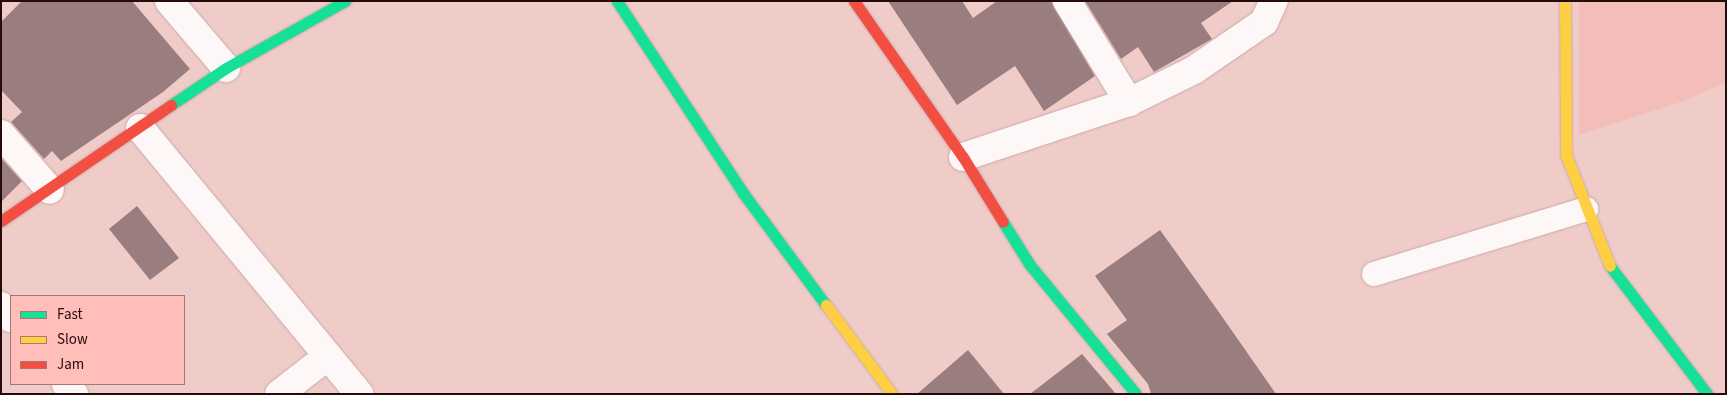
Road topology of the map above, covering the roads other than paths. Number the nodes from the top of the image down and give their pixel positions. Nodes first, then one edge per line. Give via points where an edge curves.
1 (169, 1) edge
2 (345, 1) edge
3 (617, 1) edge
4 (854, 1) edge
5 (1067, 1) edge
6 (1274, 1) edge
7 (1565, 1) edge
8 (226, 68) junction
9 (1129, 102) junction
10 (140, 128) junction
11 (1, 134) edge
12 (963, 157) junction
13 (50, 190) junction
14 (1586, 209) junction
15 (1, 220) edge
16 (1374, 274) dead end
17 (1, 306) edge
18 (10, 317) edge
19 (328, 356) junction
20 (278, 394) edge
21 (358, 394) edge
22 (892, 394) edge
23 (1136, 394) edge
24 (1707, 394) edge

1 - 8 street
2 - 8 street
3 - 22 street via 743,193
4 - 12 street
5 - 9 street
6 - 9 street via 1264,22 1194,70
7 - 14 street via 1566,155
8 - 10 street
9 - 12 street
10 - 13 street
10 - 19 street
11 - 13 street
12 - 23 street via 1030,265
13 - 15 street
14 - 16 lane
14 - 24 street via 1608,264
17 - 18 street
19 - 20 street
19 - 21 street

